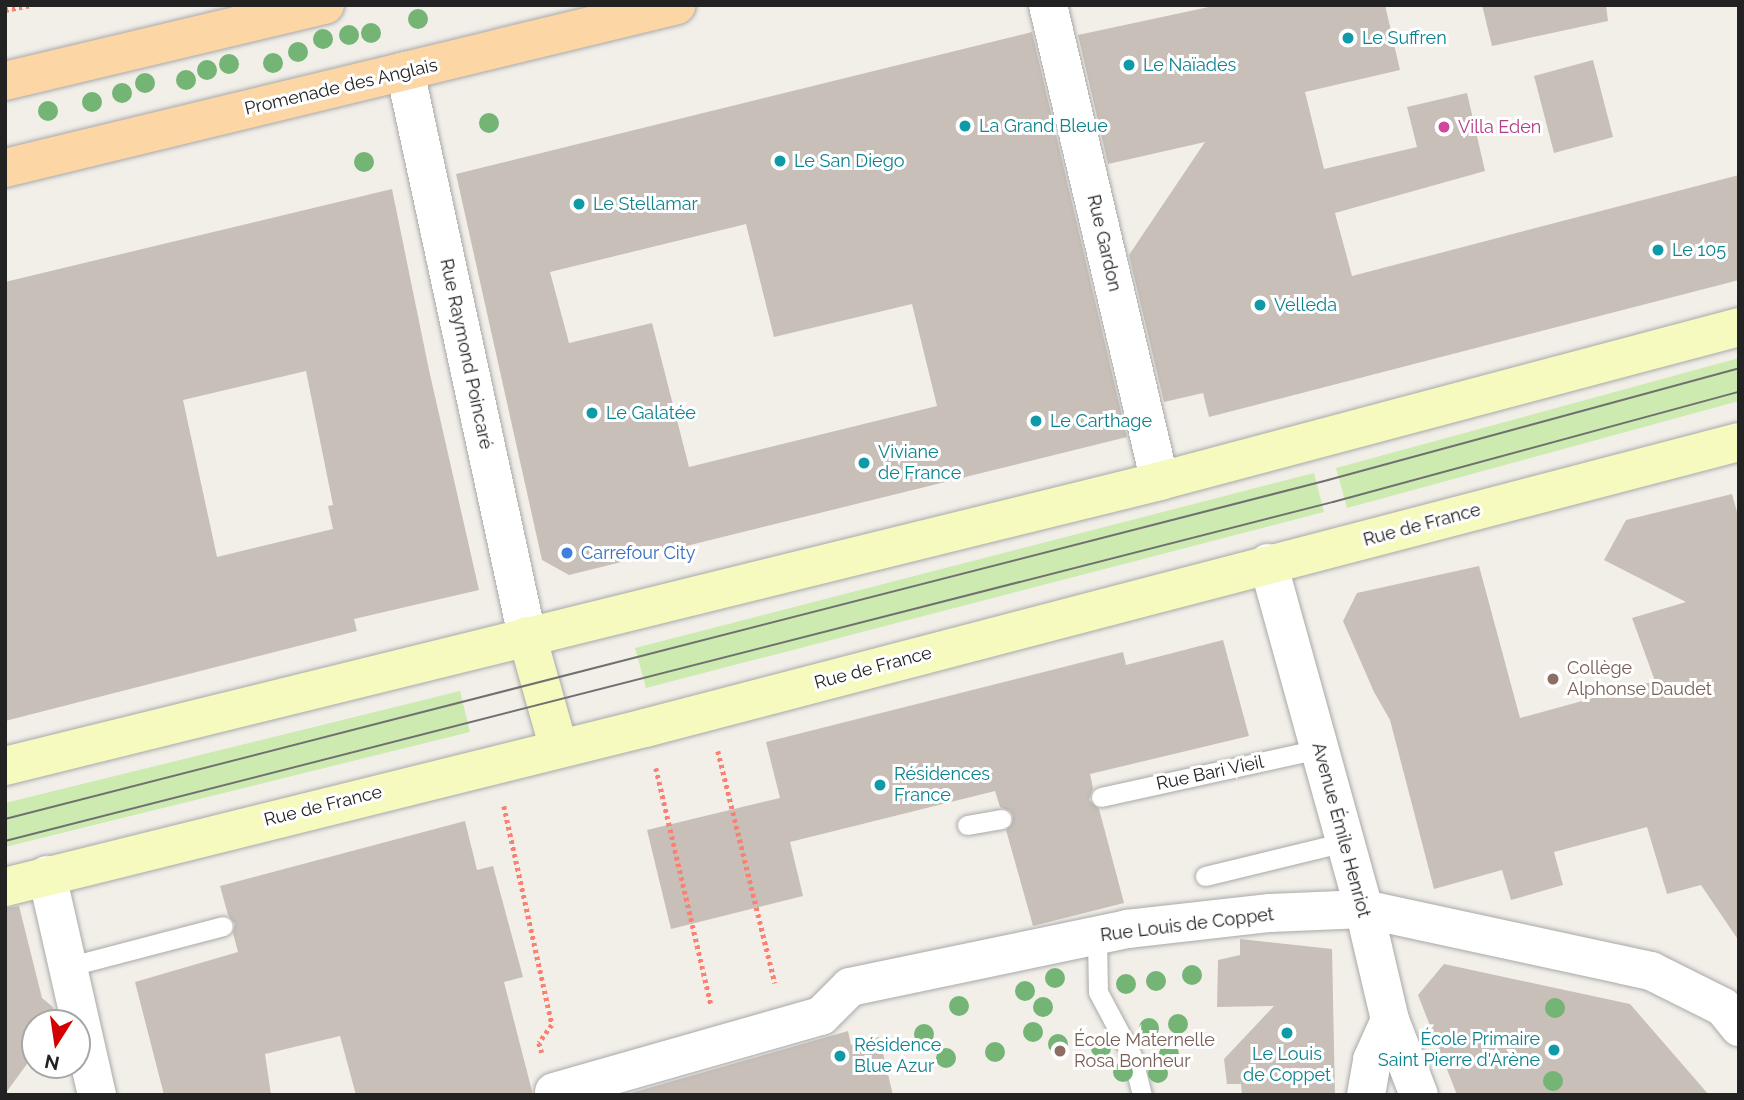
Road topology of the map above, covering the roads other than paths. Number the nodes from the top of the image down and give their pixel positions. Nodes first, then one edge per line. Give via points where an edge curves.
1 (325, 5) edge
2 (677, 5) edge
3 (1048, 5) edge
4 (405, 71) junction
5 (5, 80) edge
6 (5, 168) edge
7 (1739, 327) edge
8 (1739, 442) edge
9 (1160, 481) junction
10 (1268, 563) junction
11 (527, 636) junction
12 (559, 749) junction
13 (1319, 749) junction
14 (5, 766) edge
15 (1101, 797) dead end
16 (1001, 819) dead end
17 (967, 825) dead end
18 (1345, 842) junction
19 (47, 875) junction
20 (1205, 876) dead end
21 (5, 887) edge
22 (1364, 909) junction
23 (223, 926) dead end
24 (1097, 936) junction
25 (67, 968) junction
26 (1390, 1020) junction
27 (1739, 1027) edge
28 (554, 1092) road end
29 (97, 1095) edge
30 (1142, 1095) edge
31 (1366, 1095) edge
32 (1419, 1095) edge

1 - 5 main road
2 - 4 main road, Promenade des Anglais
3 - 9 street, Rue Gardon
4 - 6 main road, Promenade des Anglais
4 - 11 street, Rue Raymond Poincaré
7 - 9 main road
8 - 10 main road, Rue de France
9 - 11 main road
10 - 12 main road, Rue de France
10 - 13 street, Avenue Émile Henriot
11 - 12 main road
11 - 14 main road
12 - 19 main road, Rue de France
13 - 15 lane, Rue Bari Vieil
13 - 18 street, Avenue Émile Henriot
16 - 17 lane
18 - 20 lane
18 - 22 street, Avenue Émile Henriot
19 - 21 main road, Rue de France
19 - 25 street
22 - 24 street, Rue Louis de Coppet via 1270,913
22 - 26 street, Avenue Émile Henriot
22 - 27 street, Rue Louis de Coppet via 1651,971 1723,1007
23 - 25 lane
24 - 28 street, Rue Louis de Coppet via 850,987 821,1016
24 - 30 lane via 1098,992 1132,1056
25 - 29 street
26 - 31 street via 1372,1060
26 - 32 street, Avenue Émile Henriot

